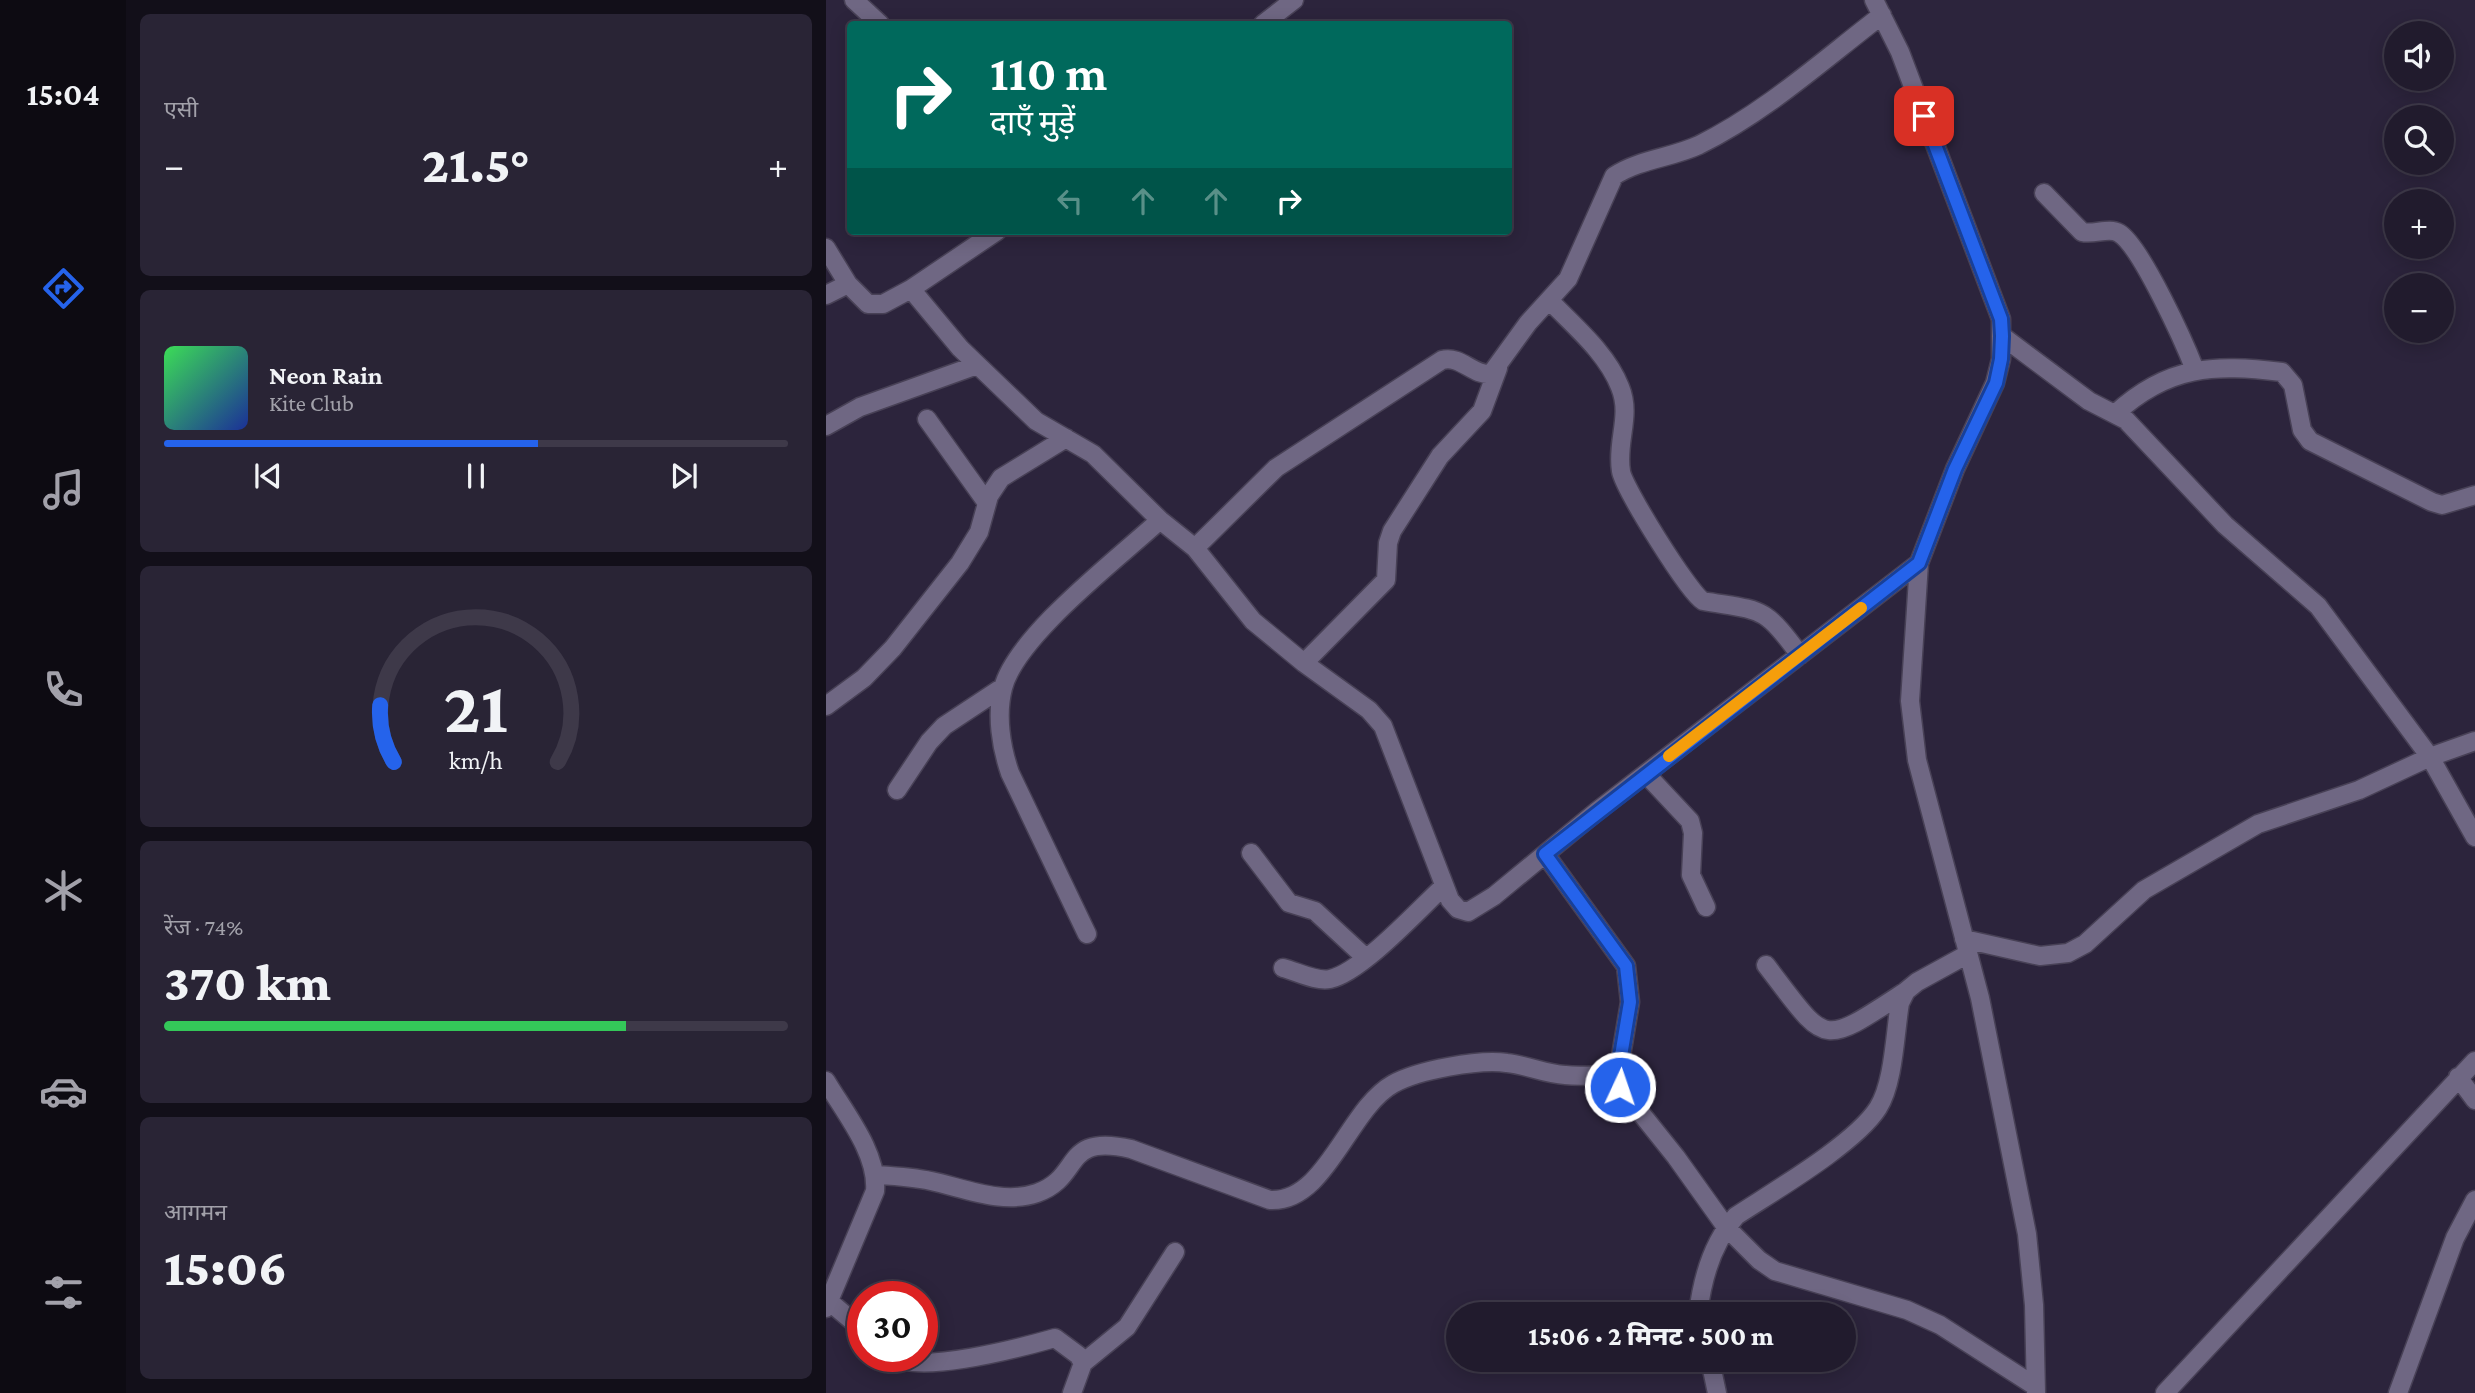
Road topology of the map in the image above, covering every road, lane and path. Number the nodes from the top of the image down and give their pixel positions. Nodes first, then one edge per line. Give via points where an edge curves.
1 (854, 0) edge
2 (1282, 4) edge
3 (1878, 5) edge
4 (877, 21) edge
5 (1266, 21) edge
6 (2044, 193) dead end
7 (991, 235) edge
8 (826, 248) edge
9 (848, 284) junction
10 (911, 289) junction
11 (826, 295) edge
12 (1549, 300) junction
13 (2002, 336) junction
14 (977, 365) junction
15 (1498, 368) junction
16 (2195, 370) junction
17 (2115, 414) junction
18 (927, 419) dead end
19 (826, 426) edge
20 (1066, 438) junction
21 (2475, 495) edge
22 (987, 502) junction
23 (1160, 520) junction
24 (1195, 548) junction
25 (1919, 563) junction
26 (1800, 655) junction
27 (1304, 663) junction
28 (1003, 687) junction
29 (826, 706) edge
30 (2475, 741) edge
31 (2430, 757) junction
32 (1646, 774) junction
33 (897, 790) dead end
34 (2475, 837) edge
35 (1251, 853) dead end
36 (1545, 854) junction
37 (1444, 886) junction
38 (1706, 907) dead end
39 (1087, 934) dead end
40 (1966, 947) junction
41 (1366, 958) junction
42 (1766, 965) dead end
43 (1283, 968) dead end
44 (1906, 991) junction
45 (2475, 1061) edge
46 (1618, 1074) junction
47 (2458, 1077) junction
48 (826, 1081) edge
49 (2475, 1100) edge
50 (877, 1175) junction
51 (2475, 1200) edge
52 (1726, 1227) junction
53 (1175, 1252) dead end
54 (1700, 1302) edge
55 (828, 1305) edge
56 (847, 1319) edge
57 (938, 1360) edge
58 (1083, 1363) junction
59 (1713, 1372) edge
60 (2036, 1390) edge
61 (1072, 1393) edge
62 (1717, 1393) edge
63 (2165, 1393) edge
64 (2399, 1393) edge

1 - 4 street
2 - 5 street
3 - 12 street via 1743,120 1697,146 1614,176 1568,279
3 - 13 street via 2001,319
6 - 16 street via 2082,232 2113,231 2128,242 2178,325
7 - 10 street
8 - 9 street
9 - 10 street via 861,300 875,305
9 - 11 street
10 - 14 street
12 - 15 street
12 - 26 street via 1592,344 1615,376 1626,406 1620,453 1623,480 1680,574 1703,601 1765,614
13 - 17 street via 2089,401
13 - 25 street via 1996,383 1955,469
14 - 19 street via 860,407
14 - 20 street via 1036,421
15 - 24 street via 1484,375 1457,360 1442,360 1276,468
15 - 27 street via 1482,411 1440,456 1392,531 1385,580
16 - 17 street via 2138,392
16 - 21 street via 2238,366 2282,372 2293,385 2302,429 2320,449 2442,505
17 - 31 street via 2150,444 2225,525 2318,606
18 - 22 street
20 - 22 street via 1001,478
20 - 23 street via 1093,454
22 - 29 street via 971,548 910,626 864,678
23 - 24 street
23 - 28 street via 1040,629
24 - 27 street via 1253,621
25 - 26 street
25 - 40 street via 1910,701 1915,748
26 - 32 street
27 - 37 street via 1369,710 1383,726
28 - 33 street via 944,726
28 - 39 street via 1002,750
30 - 31 street
31 - 34 street
31 - 40 street via 2359,790 2258,824 2144,890 2085,944 2068,953 2040,956
32 - 36 street
32 - 38 street via 1690,821 1691,875
35 - 41 street via 1289,903 1315,911
36 - 37 street via 1468,912 1458,909
36 - 46 street via 1626,966 1630,1002
37 - 41 street
40 - 44 street
40 - 60 street via 2027,1234
41 - 43 street via 1331,979
42 - 44 street via 1815,1026 1832,1032 1856,1025
44 - 52 street via 1879,1107 1817,1163
45 - 47 street
46 - 50 street via 1565,1075 1503,1062 1470,1064 1403,1079 1377,1098 1303,1191 1282,1201 1108,1145 1083,1150 1051,1186 1029,1195 985,1194
46 - 52 street via 1620,1087
47 - 49 street
47 - 63 street
48 - 50 street
50 - 55 street via 875,1191
51 - 64 street via 2455,1238
52 - 54 street
52 - 60 street via 1775,1270 1907,1310 1940,1325
53 - 58 street via 1127,1327
55 - 56 street
57 - 58 street via 977,1358 1055,1338
58 - 61 street
59 - 62 street

